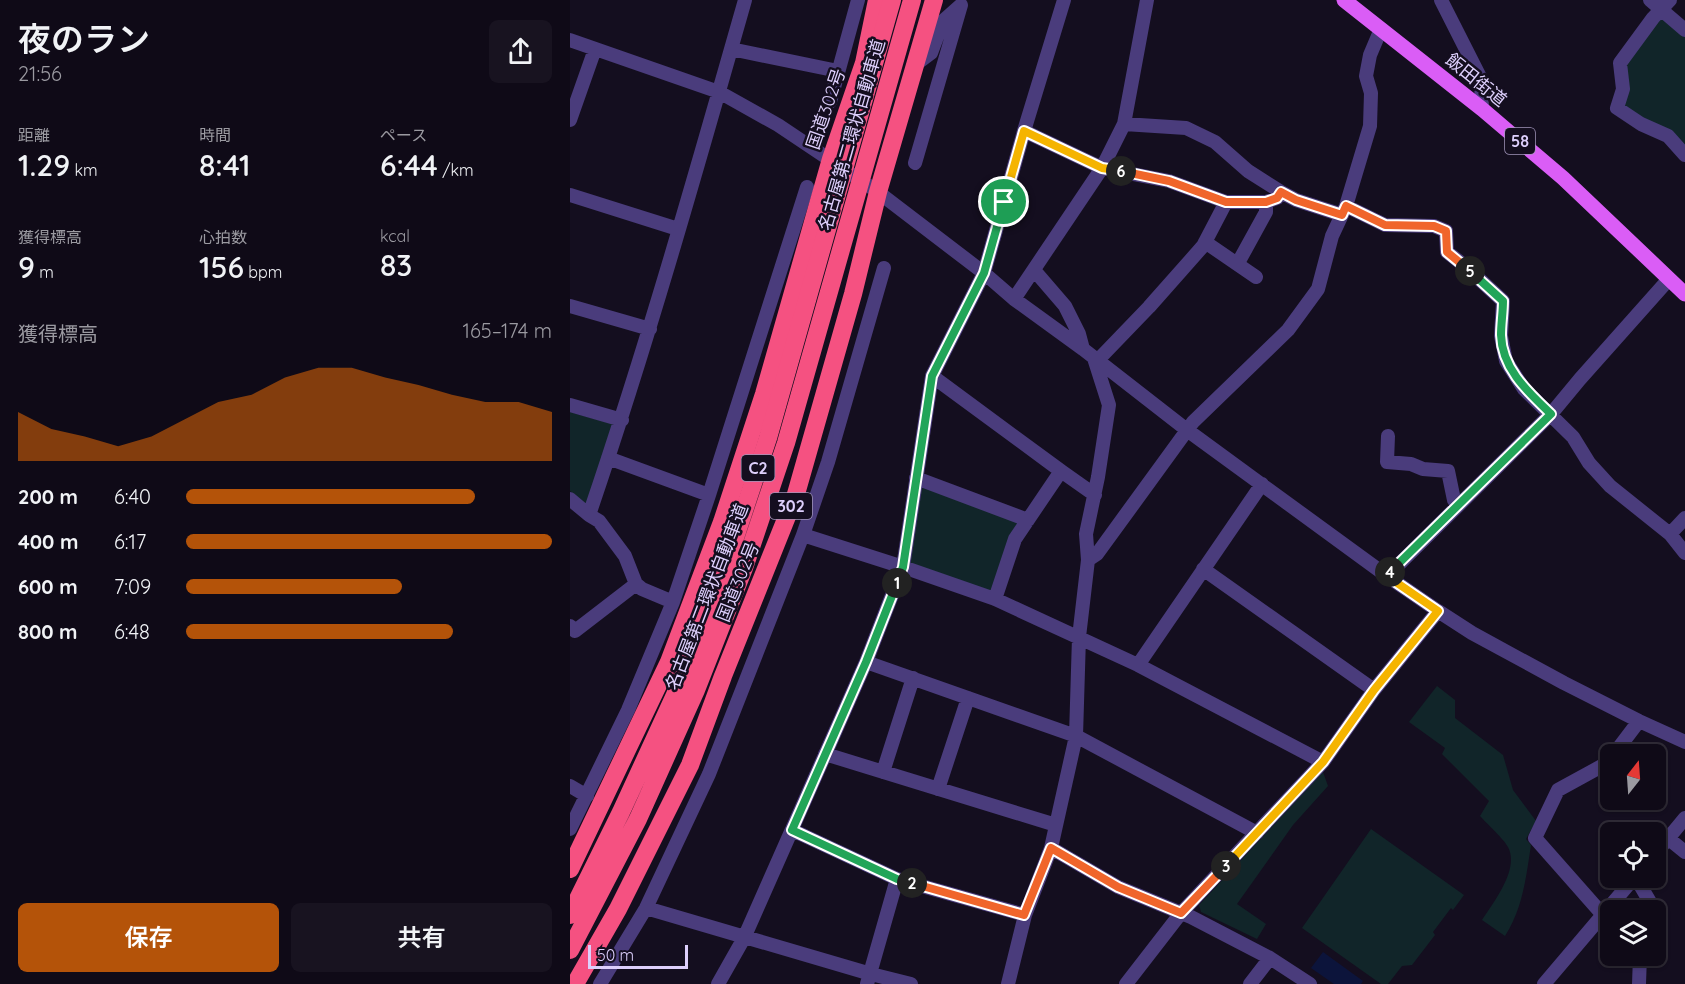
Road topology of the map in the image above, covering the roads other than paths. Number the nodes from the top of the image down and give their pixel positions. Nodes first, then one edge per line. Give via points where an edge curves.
1 (745, 0) edge
2 (858, 0) edge
3 (872, 0) edge
4 (877, 0) edge
5 (892, 0) edge
6 (912, 0) edge
7 (934, 0) edge
8 (1064, 0) edge
9 (1147, 0) edge
10 (1344, 0) edge
11 (1441, 0) edge
12 (1650, 0) edge
13 (962, 2) edge
14 (1666, 5) edge
15 (1381, 29) junction
16 (1685, 30) edge
17 (570, 40) edge
18 (595, 49) junction
19 (731, 49) junction
20 (864, 63) junction
21 (915, 65) junction
22 (838, 71) junction
23 (719, 92) junction
24 (830, 102) dead end
25 (1482, 109) junction
26 (570, 120) edge
27 (1124, 124) junction
28 (1024, 131) junction
29 (1685, 154) edge
30 (831, 159) junction
31 (915, 164) dead end
32 (1102, 168) junction
33 (807, 187) dead end
34 (878, 192) junction
35 (1281, 192) junction
36 (570, 195) edge
37 (1226, 202) junction
38 (1266, 202) junction
39 (1344, 211) junction
40 (678, 229) junction
41 (1205, 242) junction
42 (1238, 263) junction
43 (884, 268) dead end
44 (1034, 270) junction
45 (984, 273) junction
46 (1257, 277) dead end
47 (1669, 279) junction
48 (853, 294) junction
49 (1685, 294) edge
50 (1014, 299) junction
51 (570, 306) edge
52 (869, 322) junction
53 (650, 329) junction
54 (759, 339) junction
55 (778, 346) junction
56 (1091, 356) junction
57 (932, 376) junction
58 (570, 405) edge
59 (1551, 414) junction
60 (622, 420) junction
61 (1186, 430) junction
62 (1388, 436) dead end
63 (608, 458) junction
64 (1061, 471) junction
65 (916, 478) junction
66 (1262, 484) junction
67 (709, 495) junction
68 (1095, 495) junction
69 (571, 501) edge
70 (1457, 505) junction
71 (589, 515) junction
72 (1685, 518) edge
73 (1028, 520) junction
74 (1670, 534) junction
75 (803, 535) junction
76 (1685, 553) edge
77 (1088, 560) junction
78 (903, 567) junction
79 (1203, 569) junction
80 (1387, 576) junction
81 (636, 584) junction
82 (995, 599) junction
83 (673, 602) junction
84 (1438, 611) junction
85 (572, 631) edge
86 (1079, 637) junction
87 (866, 662) junction
88 (1138, 665) junction
89 (913, 678) junction
90 (1374, 690) junction
91 (968, 698) junction
92 (1639, 721) junction
93 (1076, 736) junction
94 (1685, 742) edge
95 (1622, 744) edge
96 (825, 754) junction
97 (1323, 762) junction
98 (1600, 767) edge
99 (883, 772) junction
100 (570, 786) edge
101 (938, 789) junction
102 (587, 796) junction
103 (1685, 818) edge
104 (1056, 825) junction
105 (570, 829) edge
106 (792, 830) junction
107 (1257, 832) junction
108 (1669, 839) junction
109 (1666, 842) edge
110 (1051, 848) junction
111 (1685, 852) edge
112 (570, 869) edge
113 (897, 879) junction
114 (1626, 888) edge
115 (1616, 900) edge
116 (646, 908) junction
117 (1600, 912) edge
118 (1181, 913) junction
119 (570, 915) edge
120 (1024, 915) junction
121 (1600, 919) edge
122 (744, 938) junction
123 (570, 950) edge
124 (1270, 958) junction
125 (1640, 966) edge
126 (869, 979) edge
127 (575, 984) edge
128 (600, 984) edge
129 (718, 984) edge
130 (911, 984) edge
131 (1008, 984) edge
132 (1126, 984) edge
133 (1250, 984) edge
134 (1310, 984) edge
135 (1544, 984) edge
136 (1639, 984) edge

1 - 19 street
2 - 22 street
3 - 20 street via 861,37
4 - 20 highway, 国道302号
5 - 119 highway, 名古屋第二環状自動車道 / C2, bridge via 768,438 727,562 680,684
6 - 123 highway, 名古屋第二環状自動車道 / C2, bridge via 786,443 744,568 696,690 638,819
7 - 21 highway, 国道302号 / 302
8 - 28 street
9 - 27 street
10 - 15 main road, 飯田街道 / 58
11 - 25 street via 1481,79
12 - 14 street
13 - 21 street via 943,21 931,53
13 - 31 street
14 - 16 street
14 - 29 street via 1620,63 1623,89 1617,108 1668,136
15 - 25 main road, 飯田街道 / 58
15 - 39 street via 1366,76 1371,93 1370,126
17 - 18 street
18 - 23 street
18 - 26 street
19 - 22 street
19 - 23 street
20 - 30 highway, 国道302号
21 - 34 highway, 国道302号 / 302
22 - 24 street
23 - 30 street
23 - 40 street
25 - 47 main road, 飯田街道 / 58 via 1563,178
27 - 32 street
27 - 35 street via 1186,128 1215,142 1248,171
28 - 32 street
28 - 45 street
30 - 34 street
30 - 55 highway, 国道302号
32 - 37 street via 1169,181
32 - 44 street
33 - 54 street
34 - 45 street
34 - 48 highway, 国道302号 / 302
35 - 38 street
35 - 39 street via 1296,200
36 - 40 street
37 - 38 street
37 - 41 street
38 - 42 street via 1266,212
39 - 59 street via 1385,225 1434,226 1446,231 1447,252 1503,301 1501,336 1506,361 1524,388
39 - 61 street via 1332,236 1318,289 1300,314
40 - 53 street
41 - 42 street
41 - 56 street via 1149,307
42 - 46 street
43 - 52 street
44 - 50 street
44 - 56 street via 1065,306
45 - 50 street
45 - 57 street
47 - 49 main road, 飯田街道 / 58
47 - 59 street
48 - 52 street
48 - 127 highway, 国道302号 / 302 via 796,494 690,765 618,909
50 - 56 street
51 - 53 street
52 - 75 street
53 - 60 street
54 - 55 street
54 - 67 street
55 - 112 highway, 国道302号 via 722,522 669,662
56 - 61 street
56 - 68 street via 1109,405
57 - 64 street
57 - 65 street
58 - 60 street
59 - 70 street
59 - 74 street via 1610,486
60 - 63 street
61 - 66 street
61 - 77 street
62 - 70 street via 1387,462 1448,471
63 - 67 street
63 - 71 street
64 - 68 street
64 - 73 street
65 - 73 street
65 - 78 street
66 - 79 street
66 - 80 street
67 - 83 street
68 - 77 street via 1086,534
69 - 71 street
70 - 80 street
71 - 81 street via 599,521 625,556
72 - 74 street
73 - 82 street via 1016,539
74 - 76 street
75 - 78 street
75 - 116 street via 709,774
77 - 86 street
78 - 82 street
78 - 87 street
79 - 88 street
79 - 90 street
80 - 84 street
81 - 83 street
81 - 85 street
82 - 86 street
83 - 102 street
84 - 90 street
84 - 92 street
86 - 88 street
86 - 93 street
87 - 89 street
87 - 96 street
88 - 97 street
89 - 91 street
89 - 99 street
90 - 97 street
91 - 93 street
91 - 101 street
92 - 94 street
92 - 95 street
93 - 104 street
93 - 107 street
96 - 99 street
96 - 106 street
97 - 107 street
98 - 117 street via 1558,790 1535,838
99 - 101 street
100 - 102 street
101 - 104 street
102 - 105 street
103 - 108 street
104 - 110 street
106 - 113 street
106 - 122 street
107 - 118 street
108 - 109 street
108 - 111 street
110 - 118 street via 1118,887
110 - 120 street
113 - 120 street
113 - 126 street
114 - 115 street
116 - 122 street
116 - 128 street
118 - 124 street
118 - 132 street
120 - 131 street
121 - 135 street
122 - 126 street
122 - 129 street
124 - 133 street
124 - 134 street
125 - 136 street
126 - 130 street

